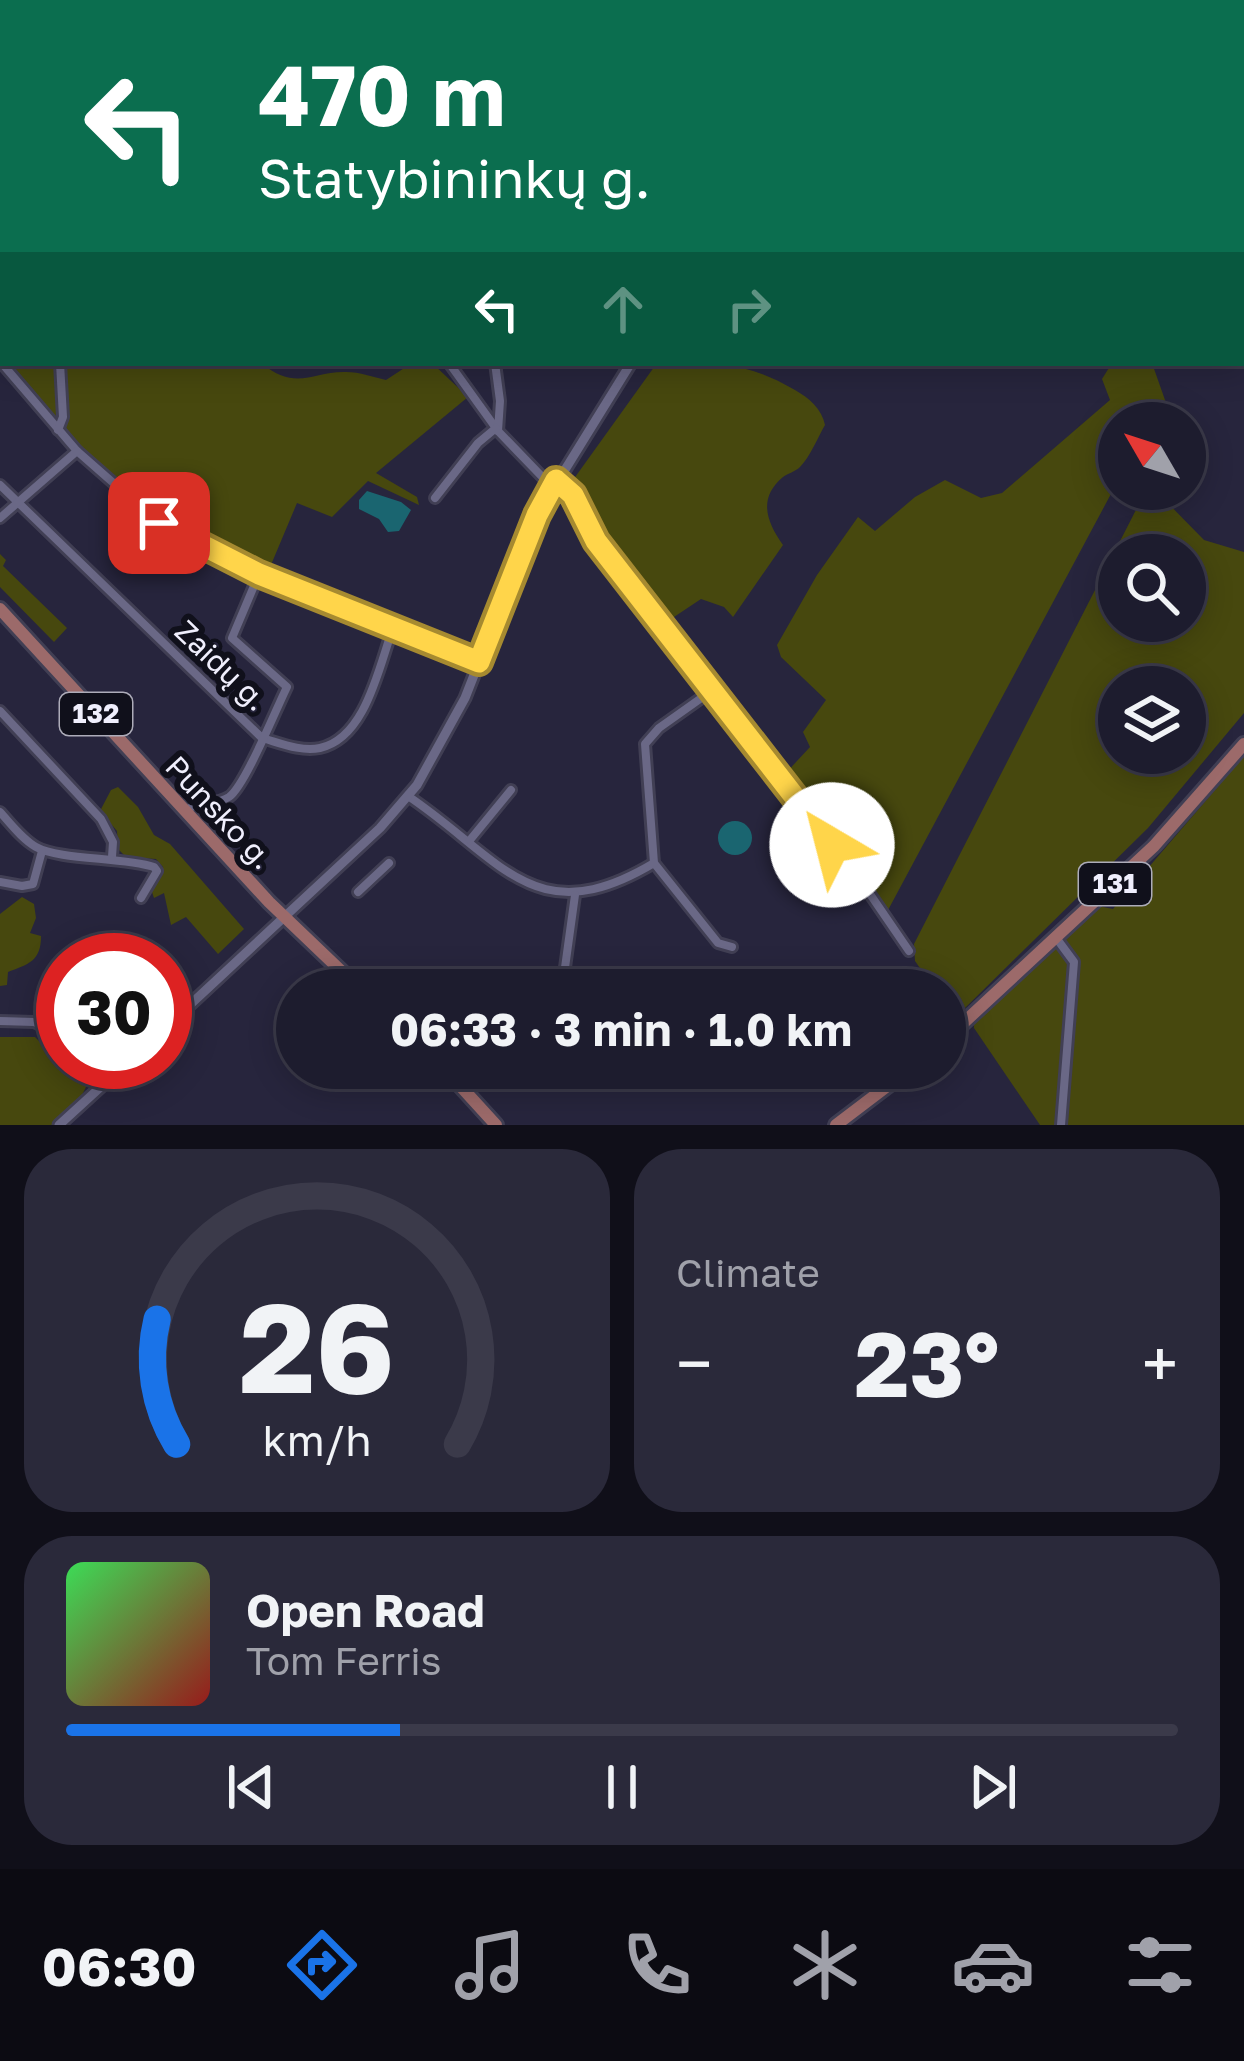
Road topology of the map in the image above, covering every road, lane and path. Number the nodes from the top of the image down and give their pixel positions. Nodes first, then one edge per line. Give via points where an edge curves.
1 (4, 366) edge
2 (60, 366) edge
3 (451, 366) edge
4 (496, 366) edge
5 (629, 366) edge
6 (497, 429) junction
7 (58, 430) junction
8 (77, 451) junction
9 (554, 484) junction
10 (0, 485) edge
11 (436, 498) dead end
12 (15, 504) junction
13 (0, 518) edge
14 (259, 574) junction
15 (0, 609) edge
16 (393, 628) junction
17 (479, 662) junction
18 (714, 689) junction
19 (0, 711) edge
20 (262, 738) junction
21 (1244, 744) edge
22 (511, 790) dead end
23 (408, 796) junction
24 (185, 811) junction
25 (0, 812) edge
26 (470, 840) junction
27 (42, 850) junction
28 (112, 857) junction
29 (389, 863) dead end
30 (654, 863) junction
31 (0, 882) edge
32 (358, 892) dead end
33 (574, 895) junction
34 (141, 898) dead end
35 (283, 916) junction
36 (1057, 939) junction
37 (732, 947) dead end
38 (909, 951) dead end
39 (339, 969) edge
40 (565, 969) edge
41 (192, 1002) edge
42 (0, 1021) edge
43 (966, 1022) edge
44 (36, 1023) edge
45 (99, 1089) edge
46 (463, 1089) edge
47 (883, 1089) edge
48 (59, 1125) edge
49 (496, 1125) edge
50 (836, 1125) edge
51 (1060, 1125) edge

1 - 7 street
2 - 7 street
3 - 6 street
4 - 6 street
5 - 9 street
6 - 9 street
6 - 11 street
7 - 8 street
8 - 12 street
8 - 14 street via 159,523
9 - 17 street
9 - 18 street via 573,495 596,541
10 - 12 street, Zaidų g.
12 - 13 street
12 - 20 street, Zaidų g.
14 - 16 street
14 - 20 street via 232,638 286,688
15 - 24 main road, Punsko g. / 132
16 - 17 street
16 - 20 street, Zaidų g. via 348,732 318,748
17 - 23 street via 449,732
18 - 30 street via 645,744
18 - 38 street
19 - 28 street via 101,819
20 - 24 street via 235,792
21 - 36 main road, 131 via 1168,832
22 - 26 street
23 - 26 street
23 - 35 street
24 - 35 main road, Punsko g. / 132
25 - 27 street
26 - 33 street via 529,884
27 - 28 street
27 - 31 street via 33,884
28 - 34 street via 157,871
29 - 32 street
30 - 33 street via 619,884
30 - 37 street via 718,943
33 - 40 street
35 - 39 main road, Punsko g. / 132
35 - 41 street
36 - 43 main road, 131
36 - 51 street via 1074,962
42 - 44 street
45 - 48 street
46 - 49 main road
47 - 50 main road

